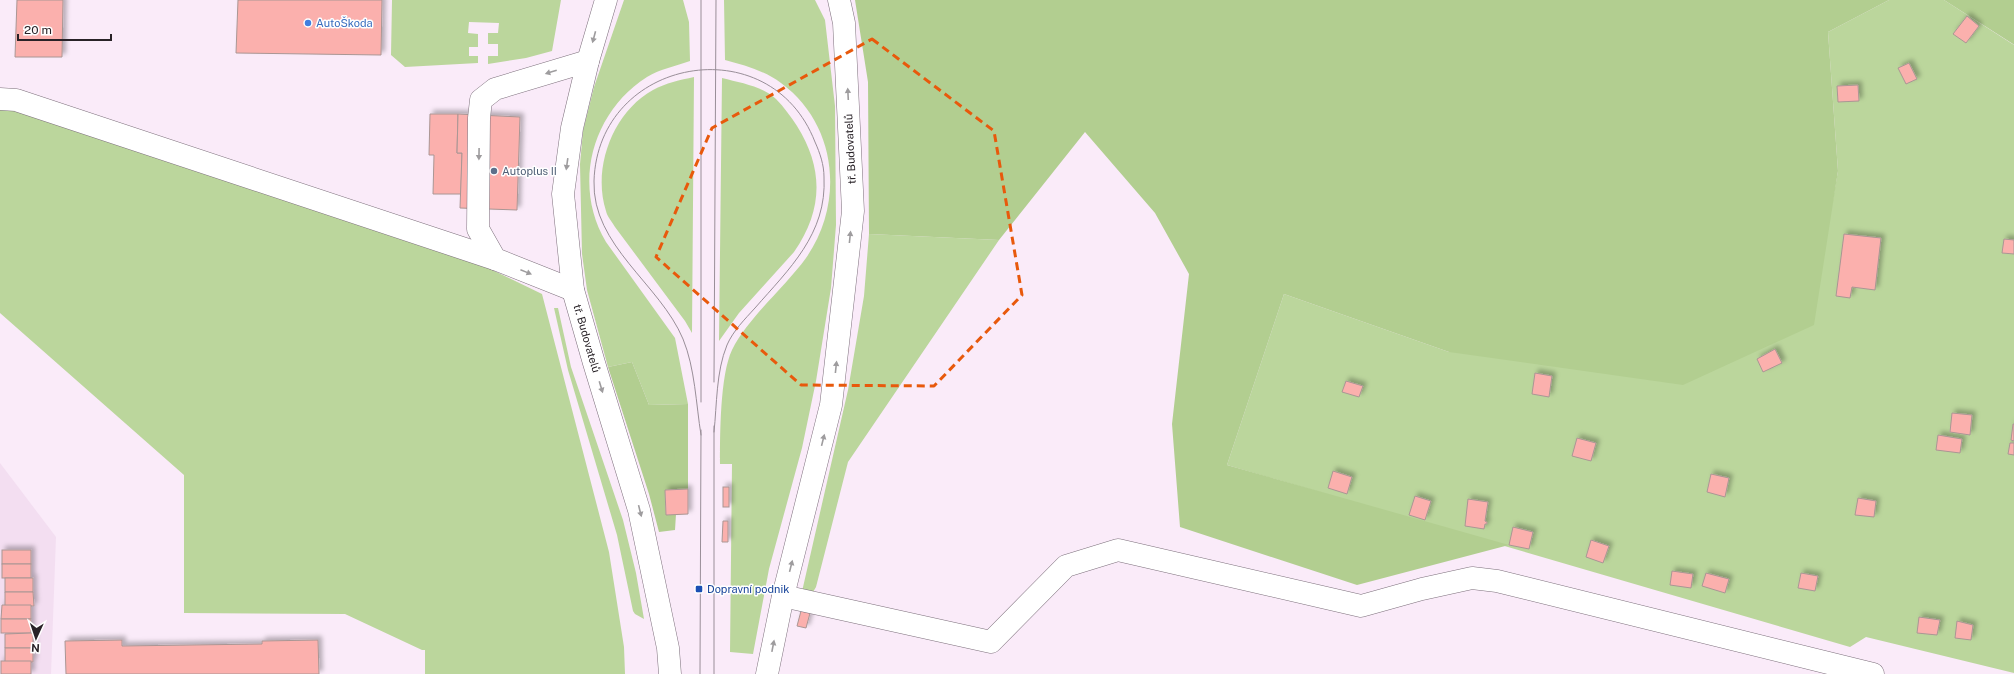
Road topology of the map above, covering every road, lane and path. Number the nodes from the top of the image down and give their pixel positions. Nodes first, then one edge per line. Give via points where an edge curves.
1 (606, 0) edge
2 (839, 0) edge
3 (588, 61) junction
4 (0, 99) edge
5 (495, 259) junction
6 (573, 290) junction
7 (783, 596) junction
8 (670, 674) edge
9 (767, 674) edge
10 (1873, 674) edge

1 -> 3 street, tř. Budovatelů
7 -> 2 street, tř. Budovatelů via 831,406 853,211 844,23
3 -> 5 street via 495,89 481,100 478,229
3 -> 6 street, tř. Budovatelů via 572,128 563,194
4 - 5 street via 16,100
5 -> 6 street
6 -> 8 street, tř. Budovatelů via 640,510 668,648
9 -> 7 street, tř. Budovatelů
7 - 10 street via 991,642 1066,566 1118,550 1361,606 1472,578 1497,581

